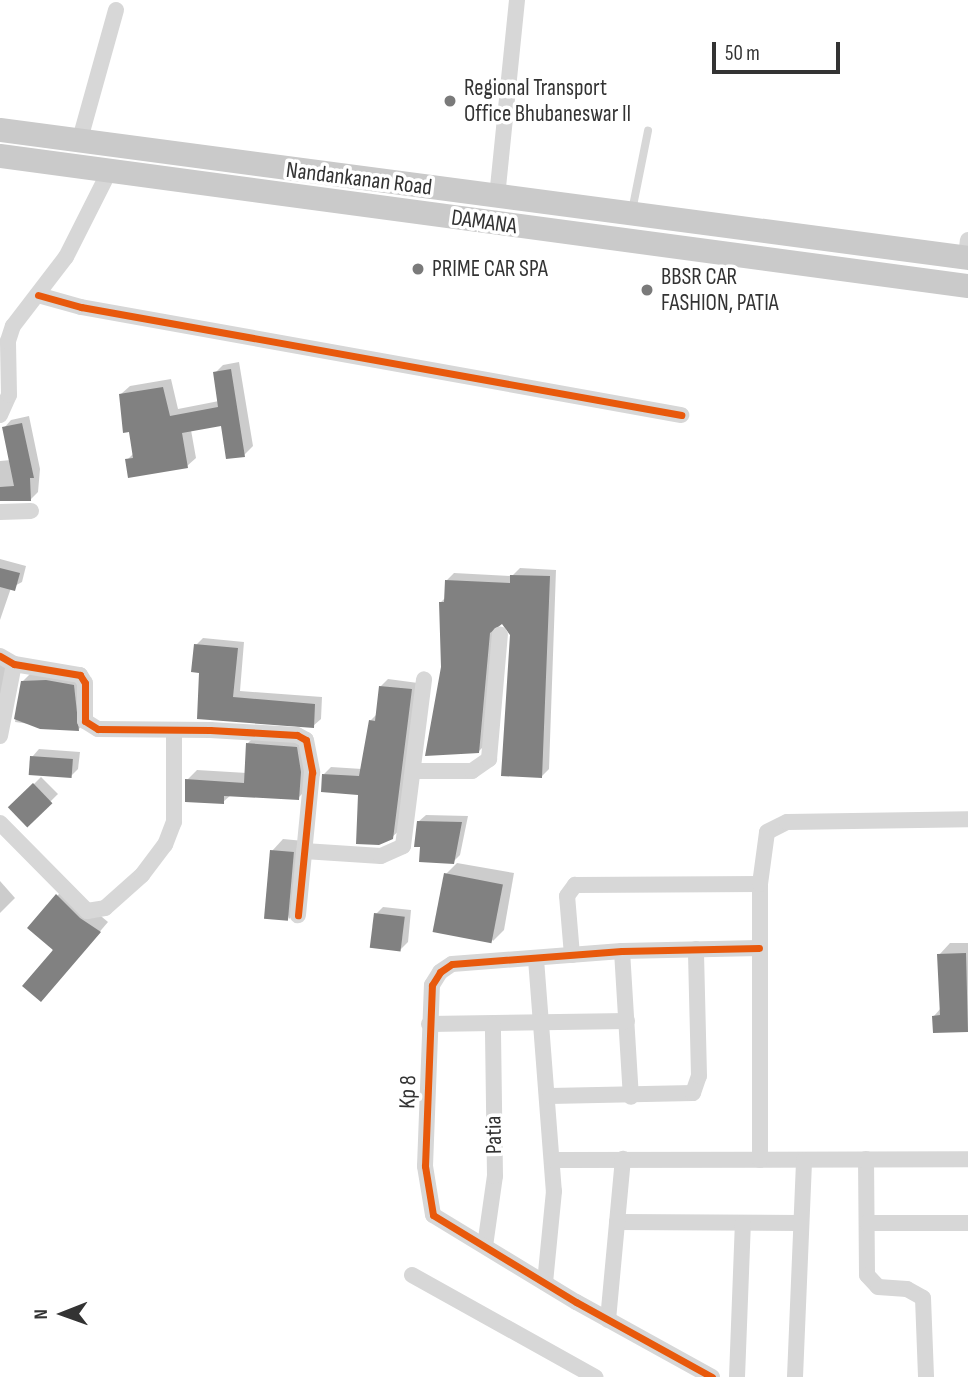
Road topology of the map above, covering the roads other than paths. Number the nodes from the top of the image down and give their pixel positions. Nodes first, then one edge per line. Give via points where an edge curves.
1 (517, 0) edge
2 (116, 10) dead end
3 (0, 130) edge
4 (648, 131) dead end
5 (80, 139) junction
6 (0, 156) edge
7 (109, 172) junction
8 (496, 197) junction
9 (631, 214) junction
10 (797, 236) junction
11 (967, 252) edge
12 (794, 263) junction
13 (968, 286) edge
14 (38, 295) junction
15 (0, 415) edge
16 (681, 415) dead end
17 (31, 511) dead end
18 (0, 512) edge
19 (500, 634) dead end
20 (7, 660) edge
21 (424, 679) dead end
22 (174, 730) junction
23 (0, 736) edge
24 (414, 771) junction
25 (968, 819) edge
26 (0, 823) edge
27 (304, 851) junction
28 (760, 884) junction
29 (298, 915) dead end
30 (760, 948) junction
31 (696, 949) junction
32 (622, 951) junction
33 (572, 955) junction
34 (536, 959) junction
35 (627, 1021) junction
36 (541, 1023) junction
37 (429, 1024) junction
38 (493, 1024) junction
39 (550, 1096) junction
40 (631, 1097) junction
41 (623, 1159) junction
42 (866, 1159) junction
43 (968, 1159) edge
44 (552, 1160) junction
45 (760, 1160) junction
46 (804, 1160) junction
47 (617, 1222) junction
48 (743, 1223) junction
49 (801, 1223) junction
50 (867, 1223) junction
51 (968, 1223) edge
52 (485, 1246) junction
53 (412, 1275) dead end
54 (545, 1283) junction
55 (608, 1320) junction
56 (595, 1377) edge
57 (712, 1377) edge
58 (737, 1377) edge
59 (795, 1377) edge
60 (926, 1377) edge

1 - 8 street
2 - 5 street
3 - 5 main road, Nandankanan Road
4 - 9 lane
5 - 8 main road, Nandankanan Road
6 - 7 main road, DAMANA
7 - 12 main road, DAMANA
7 - 14 street via 87,223
8 - 9 main road, Nandankanan Road
9 - 10 main road, Nandankanan Road
10 - 11 main road, Nandankanan Road
10 - 12 main road
12 - 13 main road, DAMANA
14 - 15 street via 13,326 8,341 9,395
14 - 16 street via 81,307
17 - 18 street
19 - 24 street via 489,760 472,771
20 - 22 street via 80,675 89,726
20 - 23 street
21 - 24 street
22 - 26 street via 177,773 170,834 142,875 105,908 87,911
22 - 27 street via 297,735 306,740 312,772
24 - 27 street via 403,846 393,854
25 - 28 street via 775,825 763,841
27 - 29 street
28 - 30 street
28 - 33 street via 575,885 567,896
30 - 31 street, Kp 8
30 - 45 street
31 - 32 street, Kp 8
31 - 40 street via 698,1086 688,1097
32 - 33 street, Kp 8
32 - 35 street
33 - 34 street, Kp 8
34 - 36 street
34 - 37 street, Kp 8 via 446,968 432,985
35 - 36 street
35 - 40 street
36 - 38 street
36 - 39 street
37 - 38 street
37 - 52 street, Kp 8 via 427,1195 433,1214
38 - 52 street, Patia via 495,1176
39 - 40 street
39 - 44 street
41 - 44 street
41 - 45 street
41 - 47 street
42 - 43 street
42 - 46 street
42 - 50 street
44 - 54 street
45 - 46 street
46 - 49 street
47 - 48 street
47 - 55 street
48 - 49 street
48 - 58 street
49 - 59 street
50 - 51 street
50 - 60 street via 871,1284 907,1289 923,1298
52 - 54 street, Kp 8
53 - 56 street
54 - 55 street, Kp 8
55 - 57 street, Kp 8

